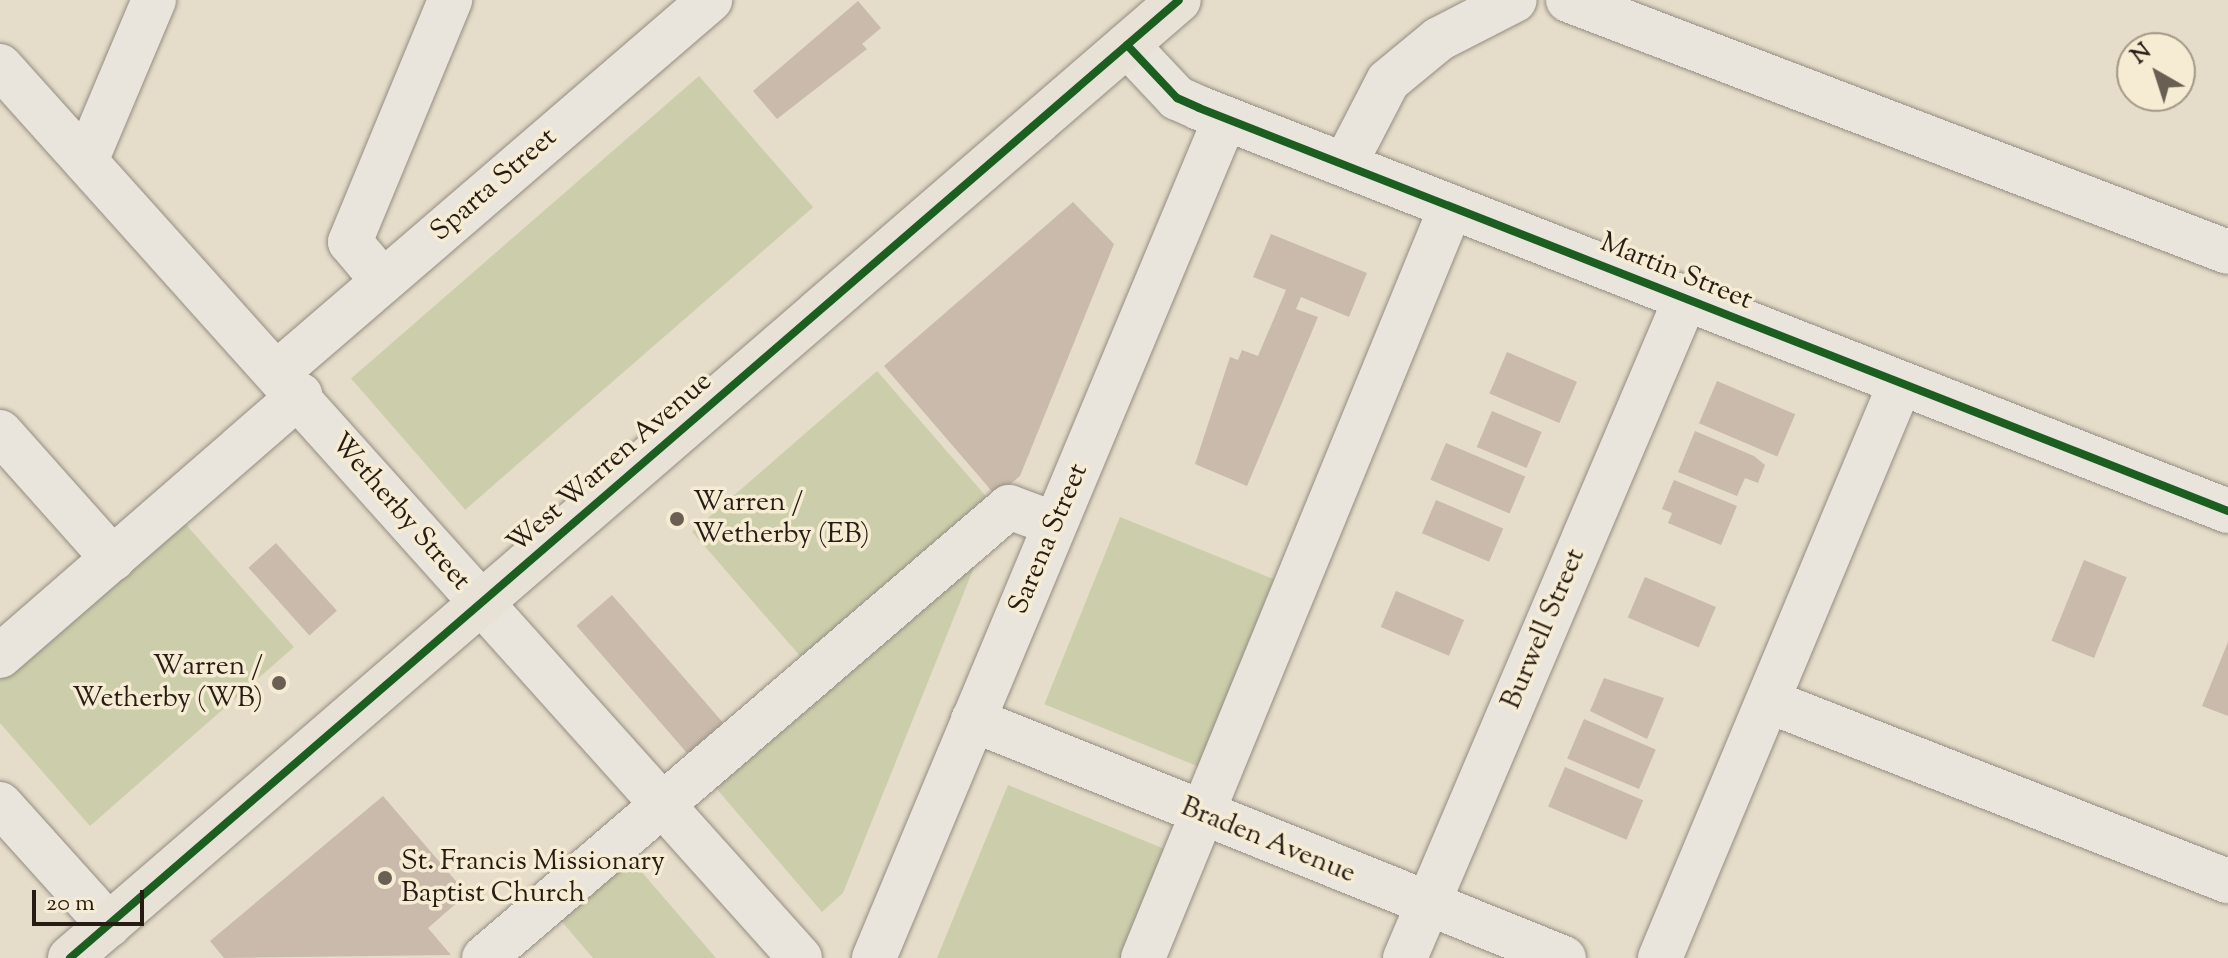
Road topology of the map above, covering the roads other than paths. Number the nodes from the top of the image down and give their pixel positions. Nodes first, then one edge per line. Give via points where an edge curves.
1 (154, 0) edge
2 (450, 0) edge
3 (710, 0) edge
4 (1179, 0) edge
5 (1515, 0) edge
6 (1568, 0) edge
7 (1127, 45) junction
8 (0, 66) edge
9 (1225, 119) junction
10 (86, 161) junction
11 (1345, 164) junction
12 (1451, 207) junction
13 (2228, 252) edge
14 (383, 281) junction
15 (1685, 300) junction
16 (290, 383) junction
17 (1900, 384) junction
18 (0, 432) edge
19 (2228, 511) edge
20 (1055, 524) junction
21 (113, 559) junction
22 (480, 604) junction
23 (0, 656) edge
24 (1768, 701) junction
25 (973, 720) junction
26 (0, 804) edge
27 (662, 804) junction
28 (1202, 815) junction
29 (2228, 881) edge
30 (1427, 904) junction
31 (109, 925) junction
32 (70, 958) edge
33 (484, 958) edge
34 (800, 958) edge
35 (874, 958) edge
36 (1143, 958) edge
37 (1405, 958) edge
38 (1564, 958) edge
39 (1660, 958) edge

1 - 10 street
2 - 14 street via 350,242
3 - 14 street, Sparta Street
4 - 7 main road, West Warren Avenue
5 - 11 street via 1439,39 1388,81
6 - 13 street
7 - 9 street, Martin Street via 1177,98
7 - 22 main road, West Warren Avenue
8 - 10 street, Wetherby Street
9 - 11 street, Martin Street
9 - 20 street, Sarena Street
10 - 16 street, Wetherby Street
11 - 12 street, Martin Street
12 - 15 street, Martin Street
12 - 28 street
14 - 16 street, Sparta Street
15 - 17 street, Martin Street
15 - 30 street, Burwell Street
16 - 21 street, Sparta Street
16 - 22 street, Wetherby Street
17 - 19 street, Martin Street
17 - 24 street
18 - 21 street
20 - 25 street, Sarena Street
20 - 27 street via 1009,507
21 - 23 street, Sparta Street
22 - 27 street, Wetherby Street
22 - 31 main road, West Warren Avenue
24 - 29 street
24 - 39 street
25 - 28 street, Braden Avenue
25 - 35 street, Sarena Street
26 - 31 street
27 - 33 street
27 - 34 street, Wetherby Street
28 - 30 street, Braden Avenue
28 - 36 street
30 - 37 street, Burwell Street
30 - 38 street, Braden Avenue
31 - 32 main road, West Warren Avenue

